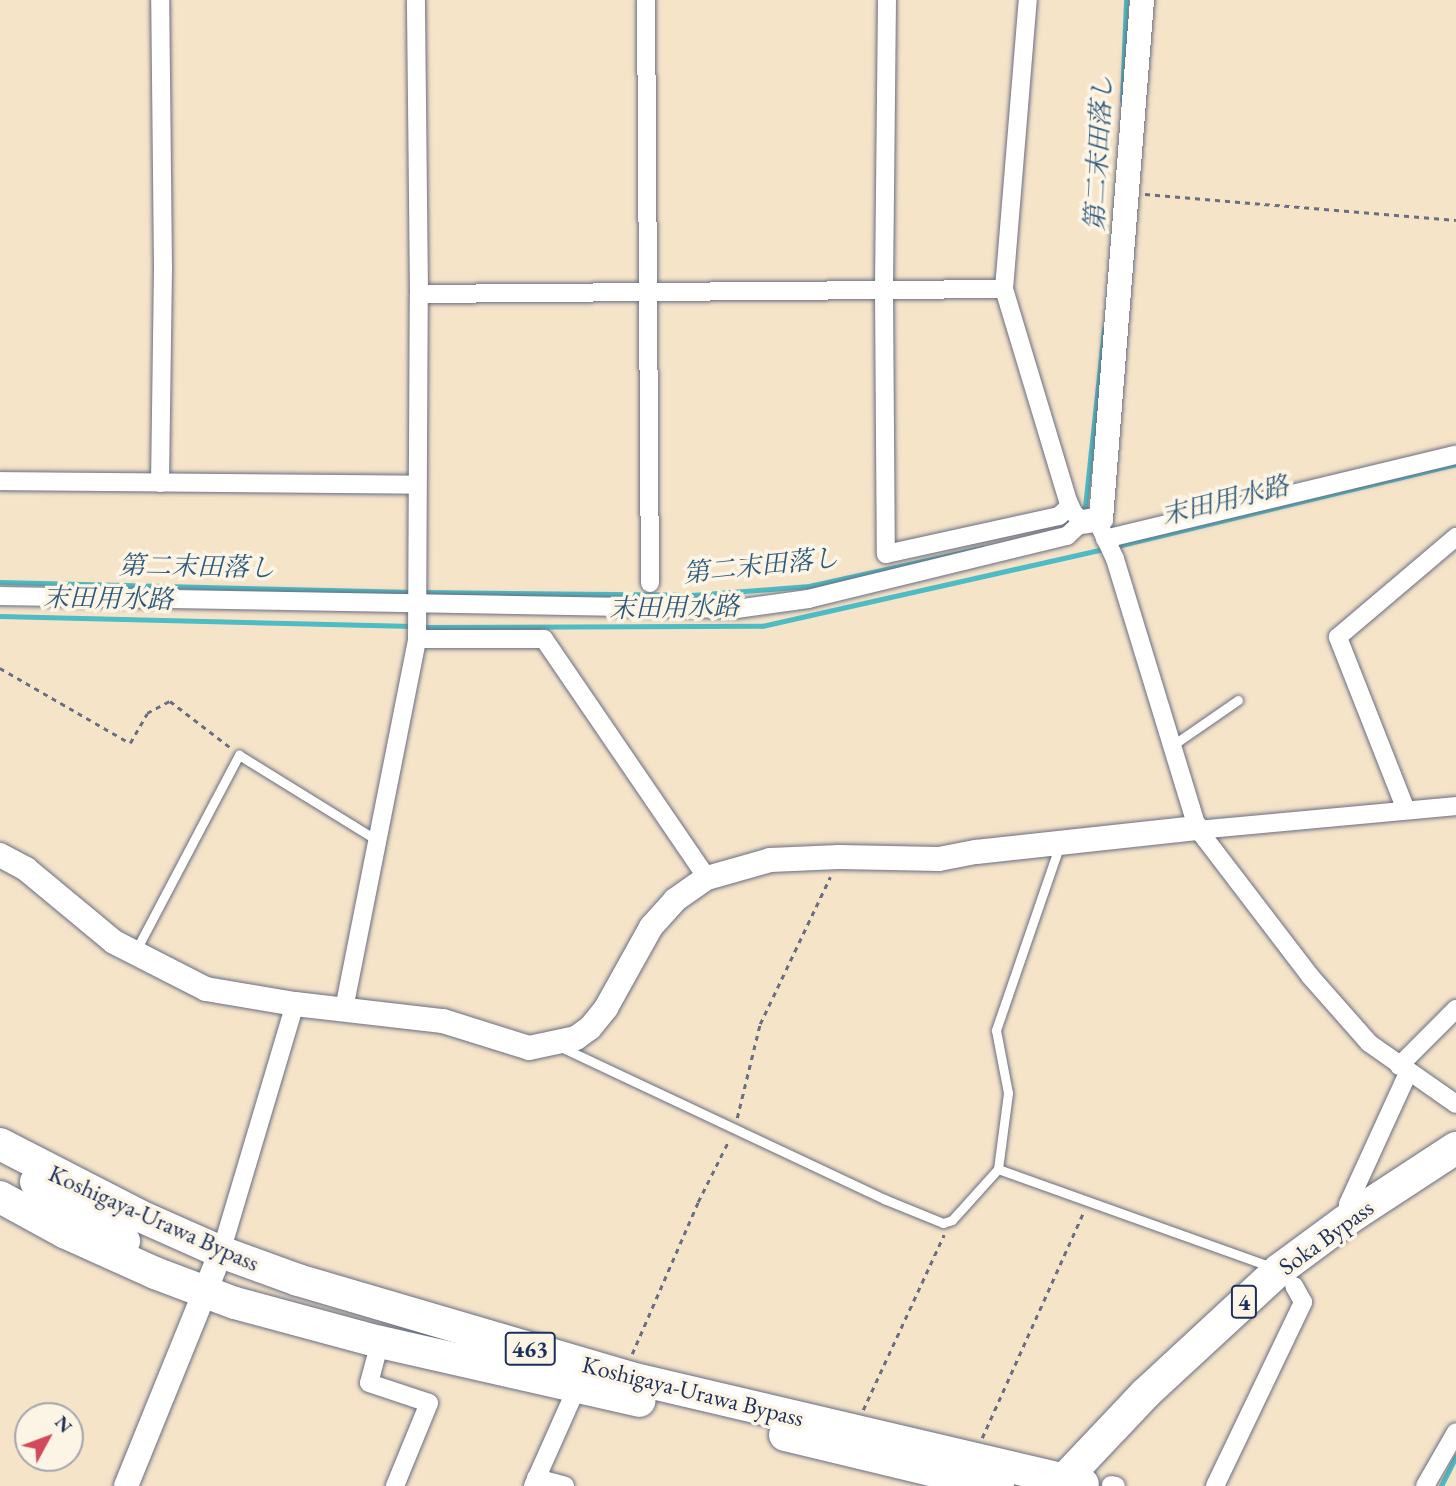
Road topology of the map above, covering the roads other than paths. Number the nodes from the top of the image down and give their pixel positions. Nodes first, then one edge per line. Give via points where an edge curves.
1 (160, 0) edge
2 (416, 0) edge
3 (646, 0) edge
4 (887, 0) edge
5 (1028, 0) edge
6 (1142, 0) edge
7 (1004, 289) junction
8 (649, 292) junction
9 (884, 292) junction
10 (419, 294) junction
11 (1456, 455) edge
12 (0, 481) edge
13 (160, 483) junction
14 (417, 485) junction
15 (1090, 521) junction
16 (1456, 537) edge
17 (650, 583) dead end
18 (0, 596) edge
19 (417, 602) junction
20 (417, 639) junction
21 (1238, 699) dead end
22 (1173, 745) junction
23 (1456, 806) edge
24 (1406, 810) junction
25 (1197, 829) junction
26 (378, 841) junction
27 (1061, 842) junction
28 (0, 855) edge
29 (707, 878) junction
30 (135, 953) junction
31 (295, 1004) junction
32 (344, 1009) junction
33 (1456, 1009) edge
34 (553, 1044) junction
35 (1404, 1069) junction
36 (1456, 1104) edge
37 (0, 1144) edge
38 (1456, 1148) edge
39 (0, 1158) edge
40 (998, 1169) junction
41 (1456, 1171) edge
42 (0, 1197) edge
43 (1355, 1214) junction
44 (211, 1274) junction
45 (1286, 1278) junction
46 (380, 1342) junction
47 (577, 1387) junction
48 (1456, 1432) edge
49 (534, 1482) edge
50 (1086, 1484) edge
51 (126, 1486) edge
52 (395, 1486) edge
53 (565, 1486) edge
54 (998, 1486) edge
55 (1215, 1486) edge
56 (1425, 1486) edge

1 - 13 street
2 - 10 street
3 - 8 street
4 - 9 street
5 - 7 street
6 - 15 street
7 - 9 street
7 - 15 street
8 - 9 street
8 - 10 street
8 - 17 street
9 - 15 street via 886,554 1059,516
10 - 14 street
11 - 15 street
12 - 13 street
13 - 14 street
14 - 19 street
15 - 19 street via 1068,536 807,599 736,609
15 - 22 street via 1115,559
16 - 24 street via 1338,636
18 - 19 street
19 - 20 street
20 - 26 street
20 - 29 street via 544,639
21 - 22 lane
22 - 25 street
23 - 24 street
24 - 25 street
25 - 27 street
25 - 35 street via 1310,976 1369,1043
26 - 30 lane via 239,755
26 - 32 street
27 - 29 street via 939,859 770,860
27 - 40 lane via 996,1030 1008,1093
28 - 30 street via 26,869 114,942
29 - 34 street via 675,900 651,927 601,1017 576,1038
30 - 31 street via 206,989
31 - 32 street
31 - 44 street
32 - 34 street via 443,1021 529,1048
33 - 35 street
34 - 40 lane via 943,1223
35 - 36 street
35 - 43 street via 1348,1204
37 - 44 highway, Koshigaya-Urawa Bypass / 463 via 140,1216
38 - 43 highway, Soka Bypass / 4
39 - 44 highway via 115,1237
40 - 45 lane
41 - 45 highway, Soka Bypass / 4
42 - 44 highway, Koshigaya-Urawa Bypass / 463 via 66,1233
43 - 45 highway, Soka Bypass / 4
44 - 46 highway, Koshigaya-Urawa Bypass / 463
44 - 50 highway, Koshigaya-Urawa Bypass / 463 via 298,1280 631,1378
44 - 51 street
45 - 50 highway, Soka Bypass / 4
45 - 55 street via 1303,1302
46 - 47 highway, Koshigaya-Urawa Bypass / 463
46 - 52 street via 369,1383 429,1403
47 - 49 street
47 - 54 highway, Koshigaya-Urawa Bypass / 463
48 - 56 street
49 - 53 street

